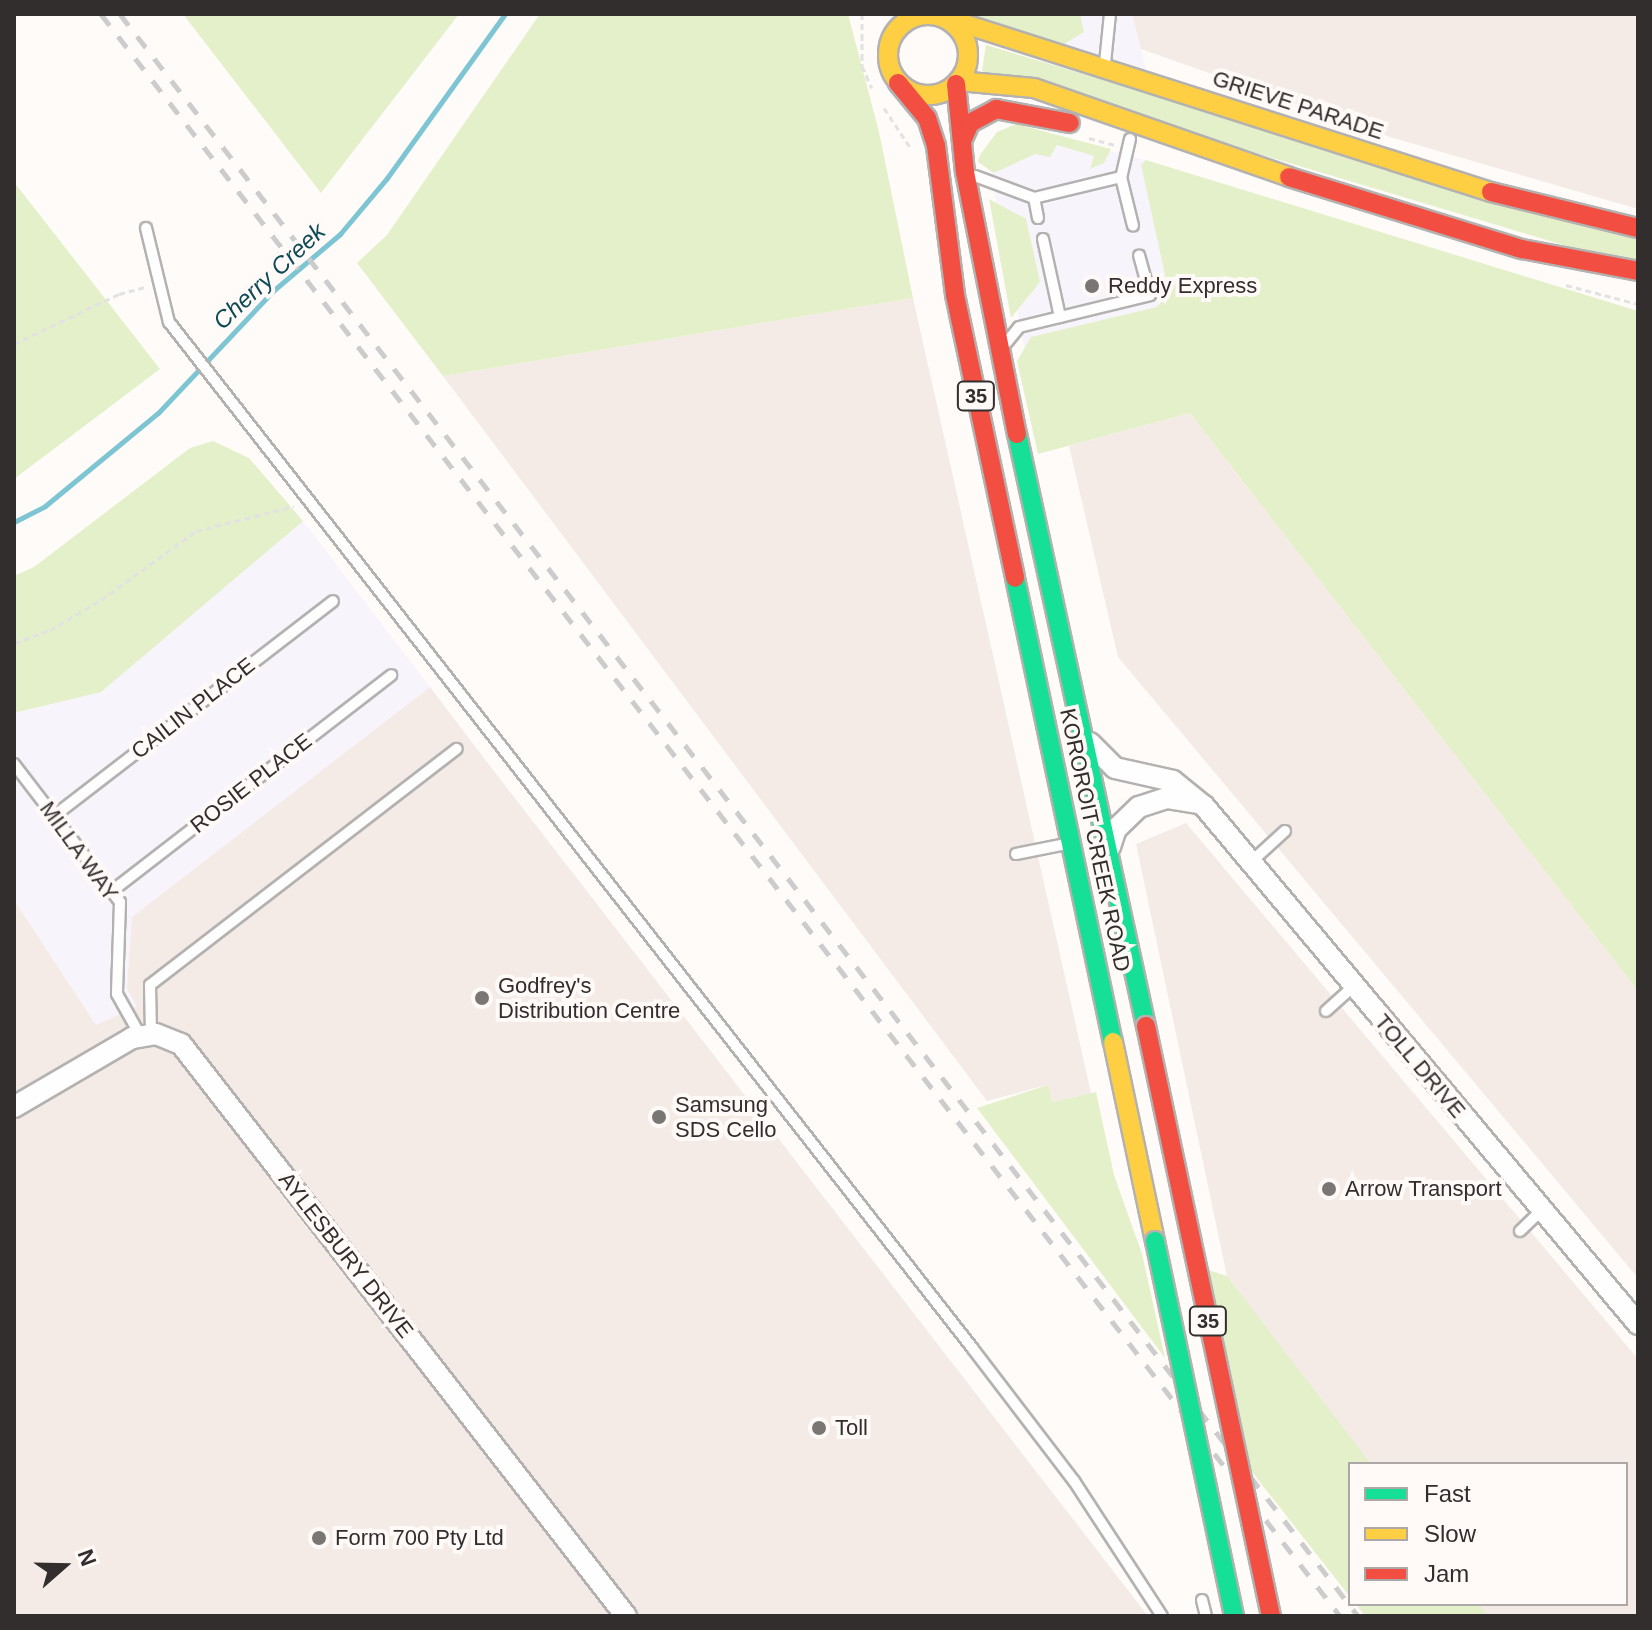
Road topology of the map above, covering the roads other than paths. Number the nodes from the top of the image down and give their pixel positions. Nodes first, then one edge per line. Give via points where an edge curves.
1 (883, 14) edge
2 (1110, 14) edge
3 (943, 16) edge
4 (886, 58) junction
5 (1104, 69) junction
6 (958, 82) junction
7 (898, 83) junction
8 (1131, 132) junction
9 (962, 141) junction
10 (965, 172) junction
11 (1121, 177) junction
12 (1034, 198) junction
13 (1038, 218) dead end
14 (1133, 226) dead end
15 (146, 228) dead end
16 (1638, 228) edge
17 (1043, 239) dead end
18 (1139, 255) dead end
19 (1638, 271) edge
20 (1060, 317) junction
21 (1001, 350) junction
22 (333, 601) dead end
23 (391, 675) dead end
24 (1080, 712) junction
25 (457, 749) dead end
26 (14, 764) edge
27 (1204, 806) junction
28 (54, 816) junction
29 (1285, 831) dead end
30 (1072, 842) junction
31 (1016, 854) dead end
32 (1112, 861) junction
33 (1251, 863) junction
34 (112, 891) junction
35 (1354, 986) junction
36 (1326, 1011) dead end
37 (145, 1034) junction
38 (14, 1107) edge
39 (1541, 1211) junction
40 (1520, 1231) dead end
41 (1638, 1324) edge
42 (1202, 1600) dead end
43 (626, 1616) edge
44 (1162, 1616) edge
45 (1206, 1616) edge
46 (1234, 1616) edge
47 (1271, 1616) edge

1 - 4 main road, 35
2 - 5 lane
3 - 4 main road via 903,26 889,42
3 - 5 main road, GRIEVE PARADE
3 - 6 main road, 35 via 968,48 968,64
4 - 7 main road, 35
5 - 16 main road, GRIEVE PARADE via 1543,208
6 - 7 main road via 930,93
6 - 8 main road via 1024,86
6 - 9 main road, KOROROIT CREEK ROAD / 35
7 - 30 main road, KOROROIT CREEK ROAD / 35 via 923,112 936,146 955,295
8 - 9 main road via 1004,108 974,119
8 - 11 lane
8 - 19 main road via 1281,187 1344,196 1522,249
9 - 10 main road, KOROROIT CREEK ROAD / 35
10 - 12 lane
10 - 21 main road, KOROROIT CREEK ROAD / 35
11 - 12 lane
11 - 14 lane
12 - 13 lane
15 - 44 lane via 169,322 973,1349 1074,1481
17 - 20 lane
18 - 20 lane via 1150,295
20 - 21 lane via 1019,327
21 - 24 main road, KOROROIT CREEK ROAD / 35
22 - 28 lane, CAILIN PLACE
23 - 34 lane, ROSIE PLACE
24 - 27 street, TOLL DRIVE via 1092,747 1104,760 1127,772 1173,781
24 - 32 main road, KOROROIT CREEK ROAD / 35
25 - 37 lane via 150,985
26 - 28 lane, MILLA WAY
27 - 32 street via 1179,798 1139,807 1116,829 1110,842
27 - 33 street, TOLL DRIVE
28 - 34 lane, MILLA WAY
29 - 33 lane
30 - 31 lane
30 - 46 main road, KOROROIT CREEK ROAD / 35, bridge
32 - 47 main road, KOROROIT CREEK ROAD / 35, bridge
33 - 35 street, TOLL DRIVE
34 - 37 lane, MILLA WAY via 120,902 117,994
35 - 36 lane
35 - 39 street, TOLL DRIVE
37 - 38 street
37 - 43 street, AYLESBURY DRIVE via 170,1037 191,1055
39 - 40 lane
39 - 41 street, TOLL DRIVE
42 - 45 lane

